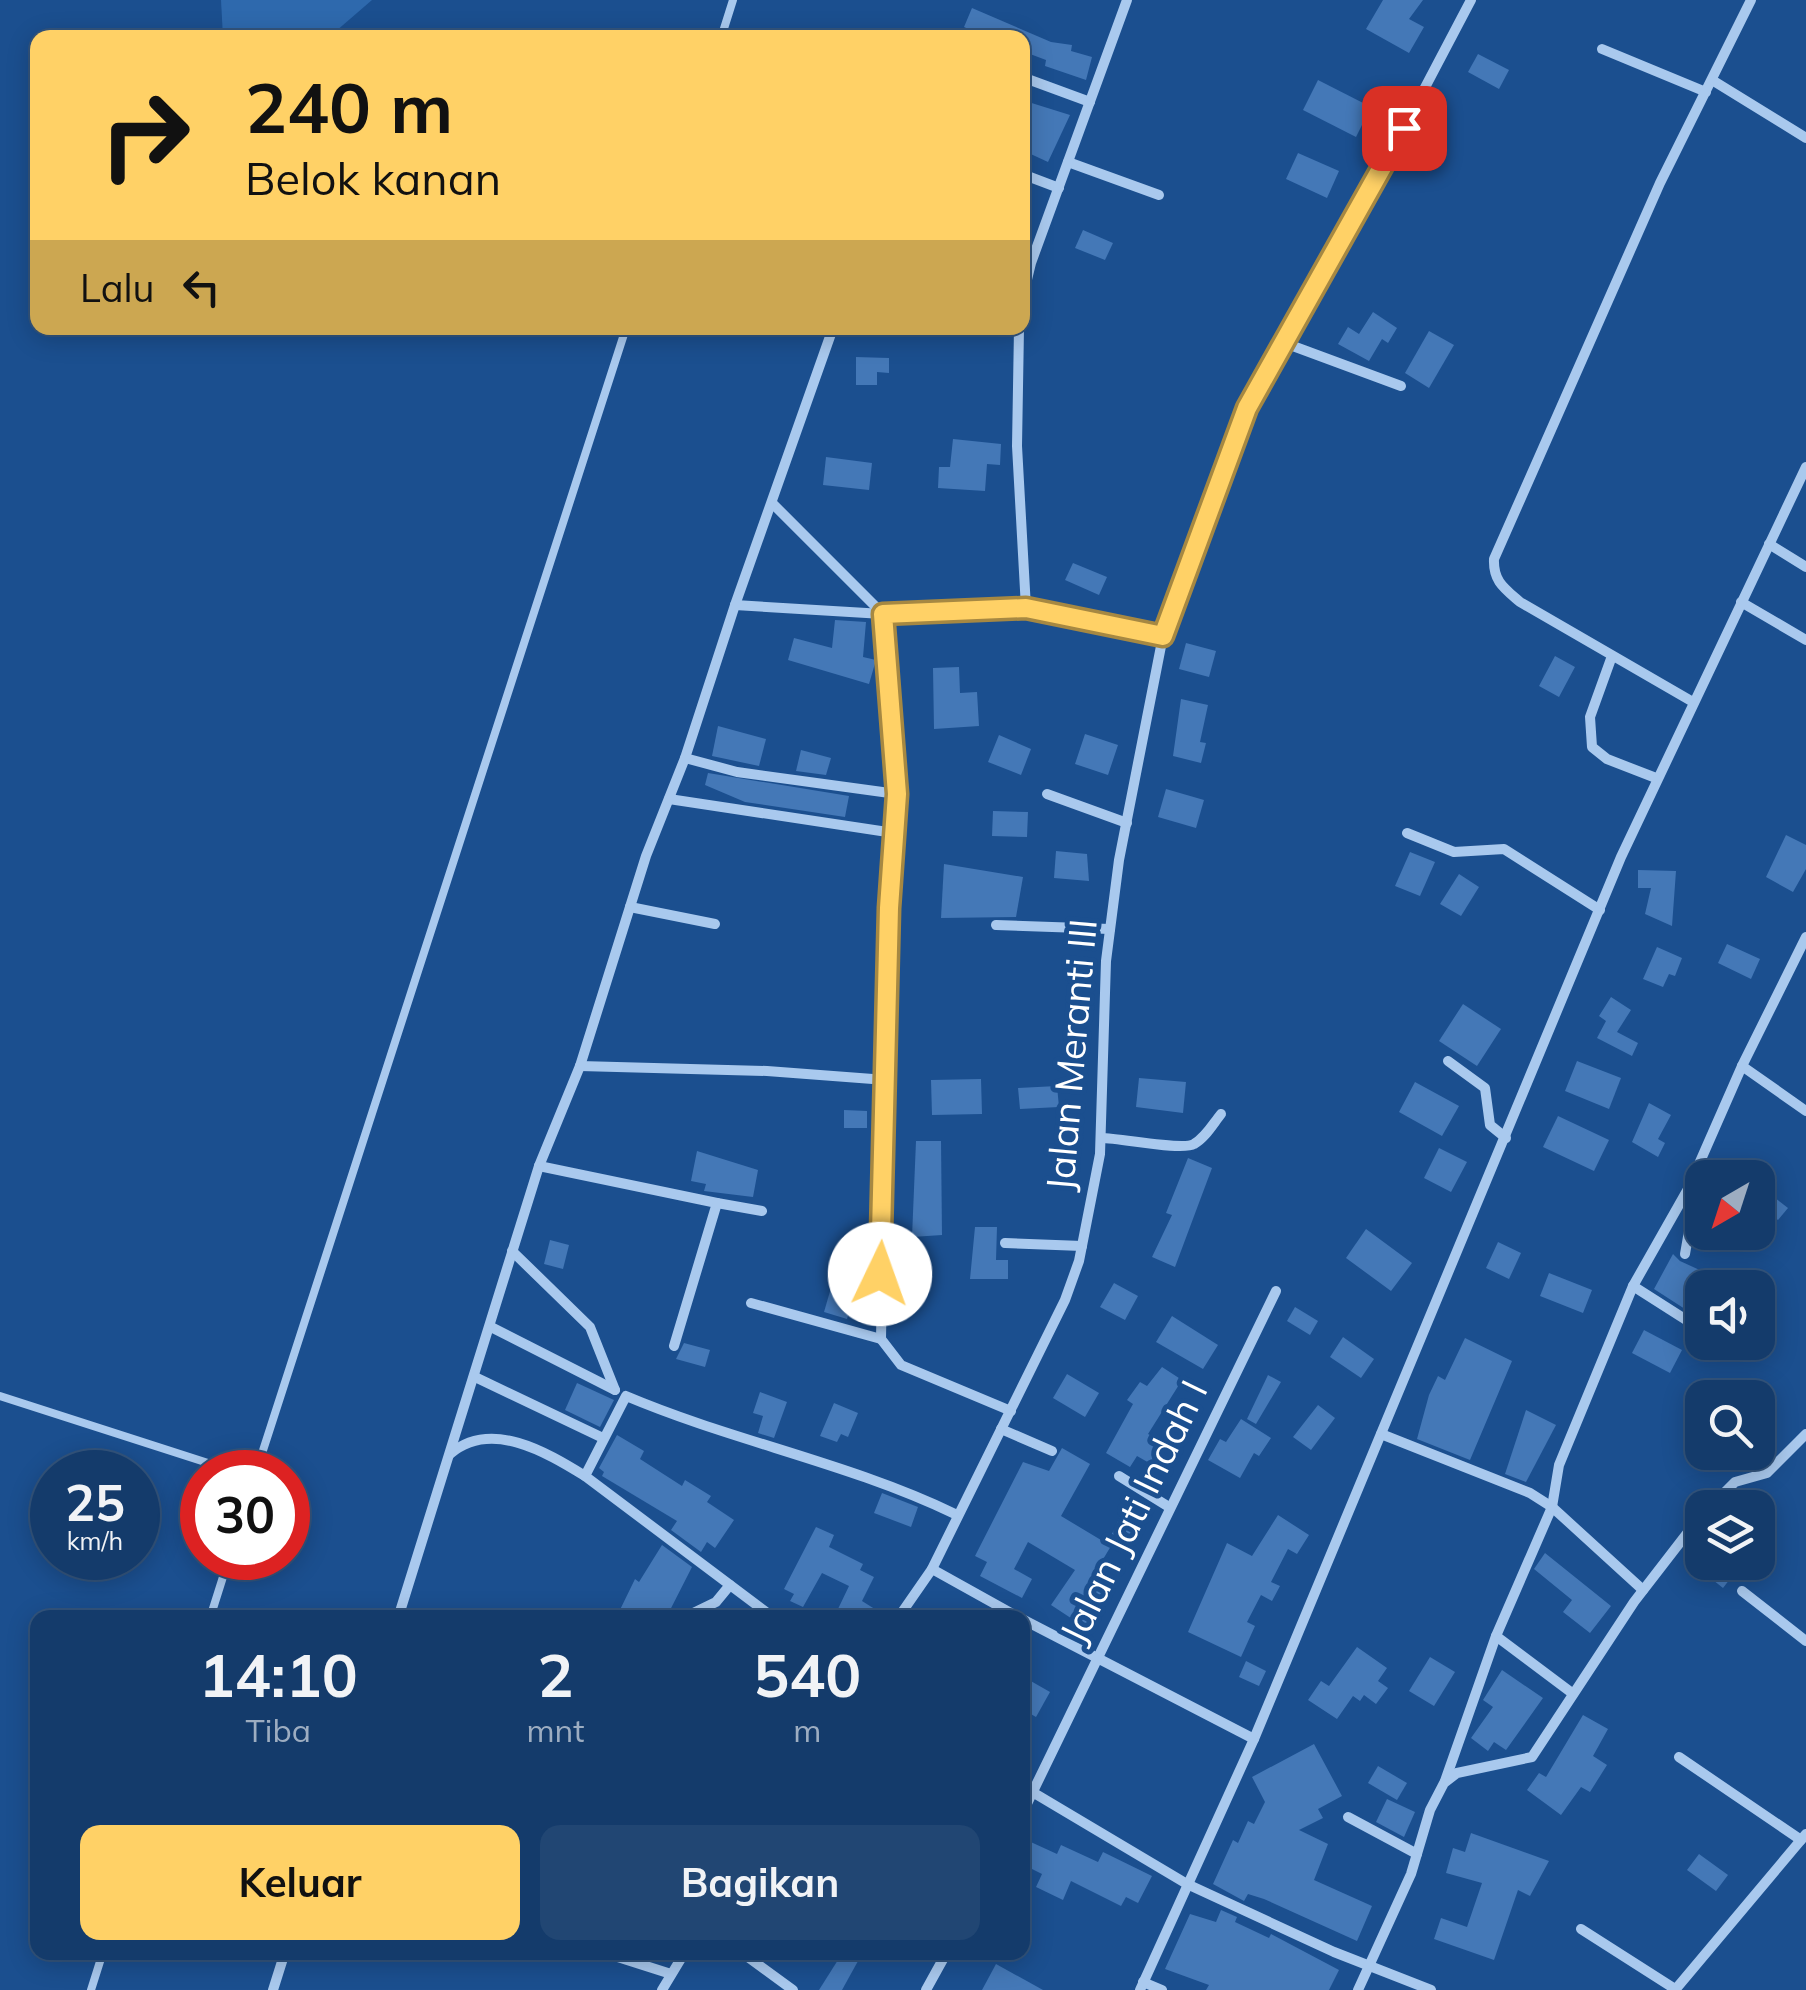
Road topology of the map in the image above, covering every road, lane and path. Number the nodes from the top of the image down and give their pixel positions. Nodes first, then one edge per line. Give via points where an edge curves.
1 (733, 0) edge
2 (1127, 0) edge
3 (1471, 0) edge
4 (1751, 0) edge
5 (724, 30) edge
6 (1602, 49) dead end
7 (1030, 80) edge
8 (1712, 80) junction
9 (1706, 92) junction
10 (1090, 102) junction
11 (1806, 138) edge
12 (1068, 162) junction
13 (1030, 177) edge
14 (1059, 188) junction
15 (1160, 195) dead end
16 (1030, 276) edge
17 (624, 335) edge
18 (831, 335) edge
19 (1019, 335) edge
20 (1282, 342) junction
21 (1401, 386) dead end
22 (1806, 468) edge
23 (772, 503) junction
24 (1769, 544) junction
25 (1806, 567) edge
26 (1741, 602) junction
27 (735, 604) junction
28 (1026, 608) junction
29 (883, 614) junction
30 (1163, 636) junction
31 (1806, 640) edge
32 (1612, 656) junction
33 (1693, 702) junction
34 (686, 758) junction
35 (1656, 778) junction
36 (897, 794) junction
37 (1047, 794) dead end
38 (669, 799) junction
39 (1127, 823) junction
40 (894, 833) junction
41 (1406, 833) dead end
42 (630, 907) junction
43 (1600, 910) junction
44 (715, 924) dead end
45 (996, 924) dead end
46 (1110, 929) junction
47 (1806, 938) edge
48 (1448, 1062) dead end
49 (580, 1066) junction
50 (1742, 1066) junction
51 (886, 1080) junction
52 (1806, 1111) edge
53 (1221, 1114) dead end
54 (1101, 1138) junction
55 (1506, 1138) junction
56 (1701, 1160) edge
57 (539, 1166) junction
58 (1685, 1194) edge
59 (717, 1204) junction
60 (762, 1211) dead end
61 (1005, 1243) dead end
62 (1082, 1246) junction
63 (1686, 1250) edge
64 (512, 1251) junction
65 (1685, 1254) dead end
66 (1633, 1286) junction
67 (1276, 1291) dead end
68 (751, 1303) dead end
69 (1685, 1319) edge
70 (491, 1327) junction
71 (882, 1339) junction
72 (674, 1346) dead end
73 (476, 1377) junction
74 (620, 1393) junction
75 (0, 1396) edge
76 (1011, 1411) junction
77 (1001, 1430) junction
78 (1380, 1434) junction
79 (1806, 1434) edge
80 (602, 1438) junction
81 (263, 1450) edge
82 (1052, 1451) dead end
83 (180, 1454) edge
84 (449, 1454) junction
85 (585, 1476) junction
86 (1119, 1476) dead end
87 (1727, 1490) edge
88 (1552, 1506) junction
89 (1168, 1508) junction
90 (955, 1514) junction
91 (1685, 1536) edge
92 (932, 1569) junction
93 (222, 1580) edge
94 (730, 1585) junction
95 (1643, 1590) junction
96 (1742, 1591) dead end
97 (213, 1610) edge
98 (400, 1610) edge
99 (700, 1610) edge
100 (763, 1610) edge
101 (904, 1610) edge
102 (1006, 1610) edge
103 (1030, 1623) edge
104 (1496, 1636) junction
105 (1806, 1642) edge
106 (1094, 1660) junction
107 (1572, 1693) junction
108 (1254, 1739) junction
109 (1679, 1757) dead end
110 (1444, 1783) junction
111 (1034, 1793) junction
112 (1030, 1800) edge
113 (1348, 1818) dead end
114 (1804, 1837) edge
115 (1417, 1854) junction
116 (1187, 1884) junction
117 (1581, 1929) dead end
118 (100, 1960) edge
119 (282, 1960) edge
120 (627, 1960) edge
121 (680, 1960) edge
122 (752, 1960) edge
123 (943, 1960) edge
124 (1368, 1967) junction
125 (672, 1974) junction
126 (1142, 1986) edge
127 (90, 1990) edge
128 (273, 1990) edge
129 (662, 1990) edge
130 (793, 1990) edge
131 (926, 1990) edge
132 (1162, 1990) edge
133 (1358, 1990) edge
134 (1431, 1990) edge
135 (1675, 1990) edge

1 - 5 lane
2 - 10 street
3 - 20 street, Jalan Meranti III via 1380,176
4 - 8 street
6 - 9 street
7 - 10 street
8 - 9 street
8 - 11 street
9 - 32 street via 1494,559 1493,574 1520,602
10 - 12 street
12 - 14 street
12 - 15 street
13 - 14 street
14 - 16 street
17 - 81 lane
18 - 23 street
19 - 28 street
20 - 21 street
20 - 30 street, Jalan Meranti III via 1236,432
22 - 24 street
23 - 27 street
23 - 29 street
24 - 25 street
24 - 26 street
26 - 31 street
26 - 33 street
27 - 29 street
27 - 34 street
28 - 29 street
28 - 30 street
29 - 36 street
30 - 39 street, Jalan Meranti III
32 - 33 street
32 - 35 street via 1590,717 1592,747
33 - 35 street
34 - 36 street via 737,772
34 - 38 street
35 - 43 street
36 - 40 street
37 - 39 street
38 - 40 street
38 - 42 street
39 - 46 street, Jalan Meranti III
40 - 51 street
41 - 43 street via 1454,852 1504,849
42 - 44 street
42 - 49 street
43 - 55 street
45 - 46 street
46 - 54 street, Jalan Meranti III
47 - 50 street
48 - 55 street via 1485,1088 1490,1124
49 - 51 street
49 - 57 street
50 - 52 street
50 - 56 street
51 - 71 street
53 - 54 street via 1195,1144 1180,1149
54 - 62 street, Jalan Meranti III
55 - 78 street
57 - 59 street
57 - 64 street
58 - 66 street
59 - 60 street
59 - 72 street
61 - 62 street
62 - 76 street, Jalan Meranti III via 1074,1280
63 - 65 street
64 - 70 street
64 - 74 street via 590,1326
66 - 69 street
66 - 88 street via 1559,1466
67 - 89 street, Jalan Jati Indah I
68 - 71 street
70 - 73 street
70 - 74 street
71 - 76 street via 901,1365
73 - 80 street
73 - 84 street
74 - 80 street
74 - 90 street via 704,1429 901,1488
75 - 83 lane
76 - 77 street, Jalan Meranti III
77 - 82 street
77 - 90 street, Jalan Meranti III
78 - 88 street
78 - 108 street
79 - 87 street via 1767,1474
80 - 85 street
84 - 85 street via 485,1438 544,1452
84 - 98 street
85 - 94 street
86 - 89 street
88 - 95 street
88 - 104 street
89 - 106 street, Jalan Jati Indah I
90 - 92 street, Jalan Meranti III
91 - 95 street
92 - 101 street, Jalan Meranti III
92 - 102 street
93 - 97 lane
94 - 99 street
94 - 100 street
95 - 107 street
96 - 105 street
103 - 106 street
104 - 107 street
104 - 110 street
106 - 108 street
106 - 111 street, Jalan Jati Indah I
107 - 110 street via 1532,1757 1474,1768
108 - 116 street
109 - 114 street
110 - 115 street
111 - 112 street, Jalan Jati Indah I
111 - 116 street
113 - 115 street
114 - 135 street
115 - 124 street
116 - 124 street
116 - 126 street
117 - 135 street
118 - 127 lane
119 - 128 street
120 - 125 street
121 - 125 street
122 - 130 street
123 - 131 street
124 - 133 street
124 - 134 street
125 - 129 street
126 - 132 street

